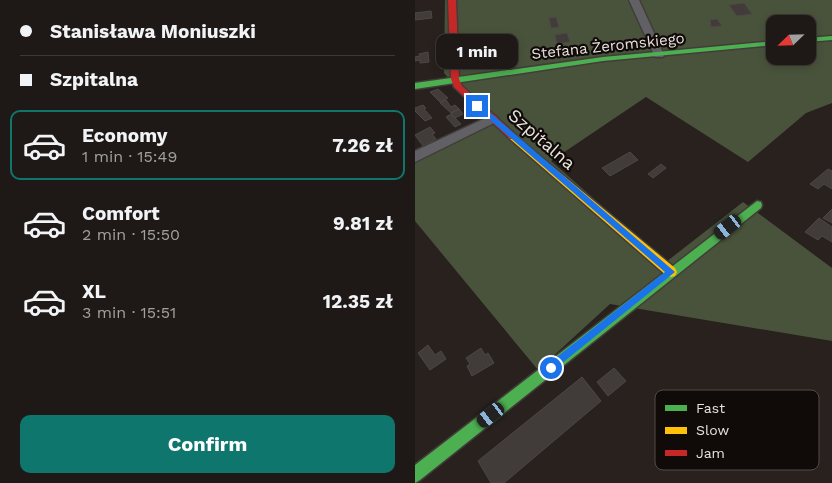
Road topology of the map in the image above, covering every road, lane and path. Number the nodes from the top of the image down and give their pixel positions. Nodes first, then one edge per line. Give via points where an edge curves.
1 (453, 0) edge
2 (634, 0) edge
3 (832, 38) edge
4 (816, 39) edge
5 (766, 44) edge
6 (659, 55) junction
7 (455, 80) junction
8 (415, 86) edge
9 (492, 119) junction
10 (415, 157) edge
11 (757, 205) dead end
12 (671, 272) junction
13 (415, 474) edge

1 - 7 street
2 - 6 street
3 - 4 street
5 - 6 street, Stefana Żeromskiego
6 - 7 street, Stefana Żeromskiego via 603,59
7 - 8 street, Stefana Żeromskiego
7 - 9 street, Szpitalna via 458,87
9 - 10 street
9 - 12 street, Szpitalna
11 - 12 street
12 - 13 street

